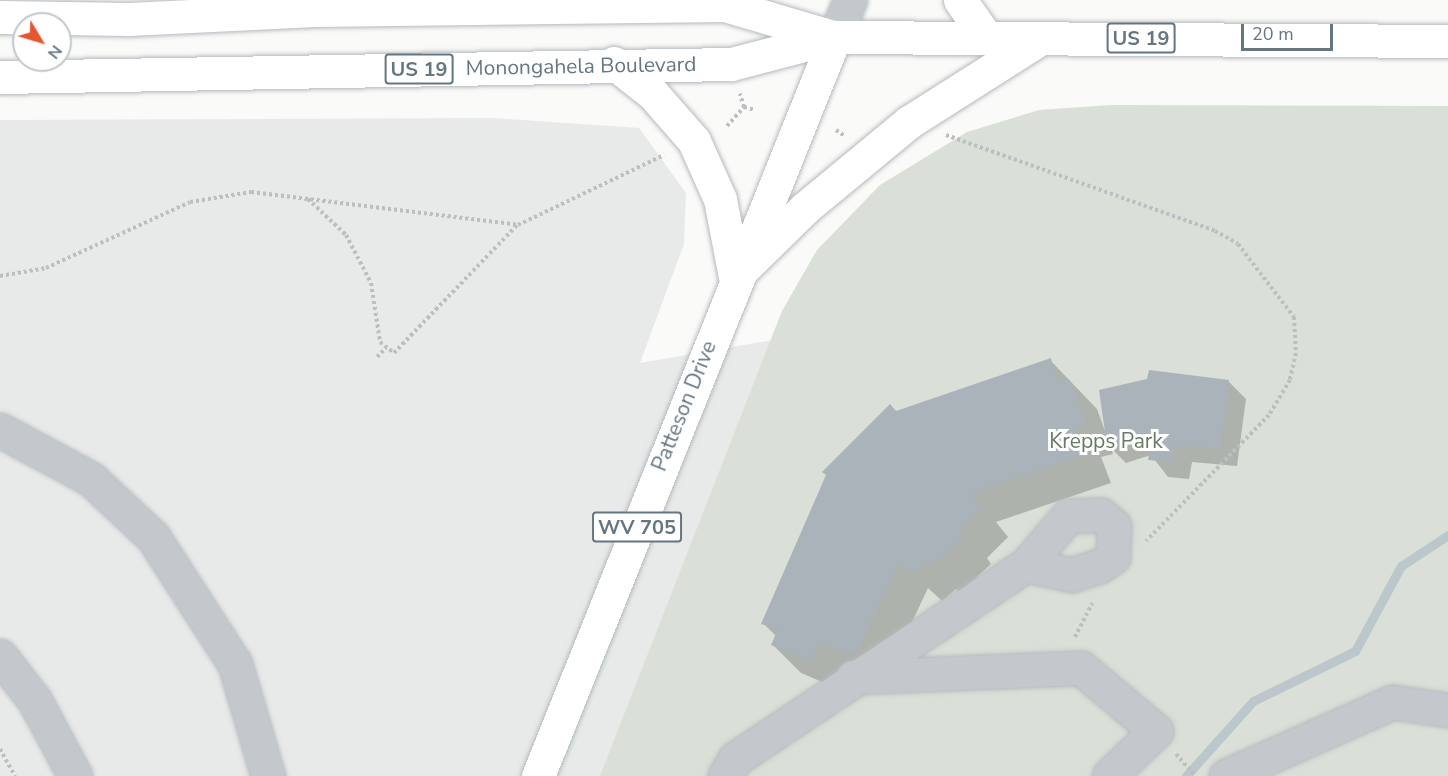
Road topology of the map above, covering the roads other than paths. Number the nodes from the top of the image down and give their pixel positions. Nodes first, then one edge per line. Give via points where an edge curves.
1 (850, 0) edge
2 (960, 0) edge
3 (729, 3) edge
4 (0, 17) edge
5 (835, 37) junction
6 (986, 37) junction
7 (1038, 40) junction
8 (1448, 41) edge
9 (614, 63) junction
10 (0, 77) edge
11 (735, 277) junction
12 (0, 430) edge
13 (1026, 565) dead end
14 (0, 656) edge
15 (853, 677) junction
16 (1448, 710) edge
17 (75, 776) edge
18 (268, 776) edge
19 (538, 776) edge
20 (725, 776) edge
21 (1109, 776) edge
22 (1226, 776) edge

1 - 5 lane
2 - 6 main road
3 - 4 main road, Monongahela Boulevard / US 19 via 315,10 129,19
3 - 5 main road, Monongahela Boulevard / US 19
5 - 6 main road, Monongahela Boulevard / US 19
5 - 9 main road, Monongahela Boulevard / US 19 via 730,64
5 - 11 main road, Patteson Drive / WV 705
6 - 7 main road, Monongahela Boulevard / US 19
7 - 8 main road, Monongahela Boulevard / US 19
7 - 11 main road via 909,122 805,208
9 - 10 main road, Monongahela Boulevard / US 19
9 - 11 main road via 652,94 694,141 720,199
11 - 19 main road, Patteson Drive / WV 705
12 - 18 lane via 91,479 153,537 235,664
13 - 15 lane
14 - 17 lane via 35,701
15 - 20 lane via 735,759
15 - 21 lane via 1082,668 1156,731
16 - 22 lane via 1392,702

